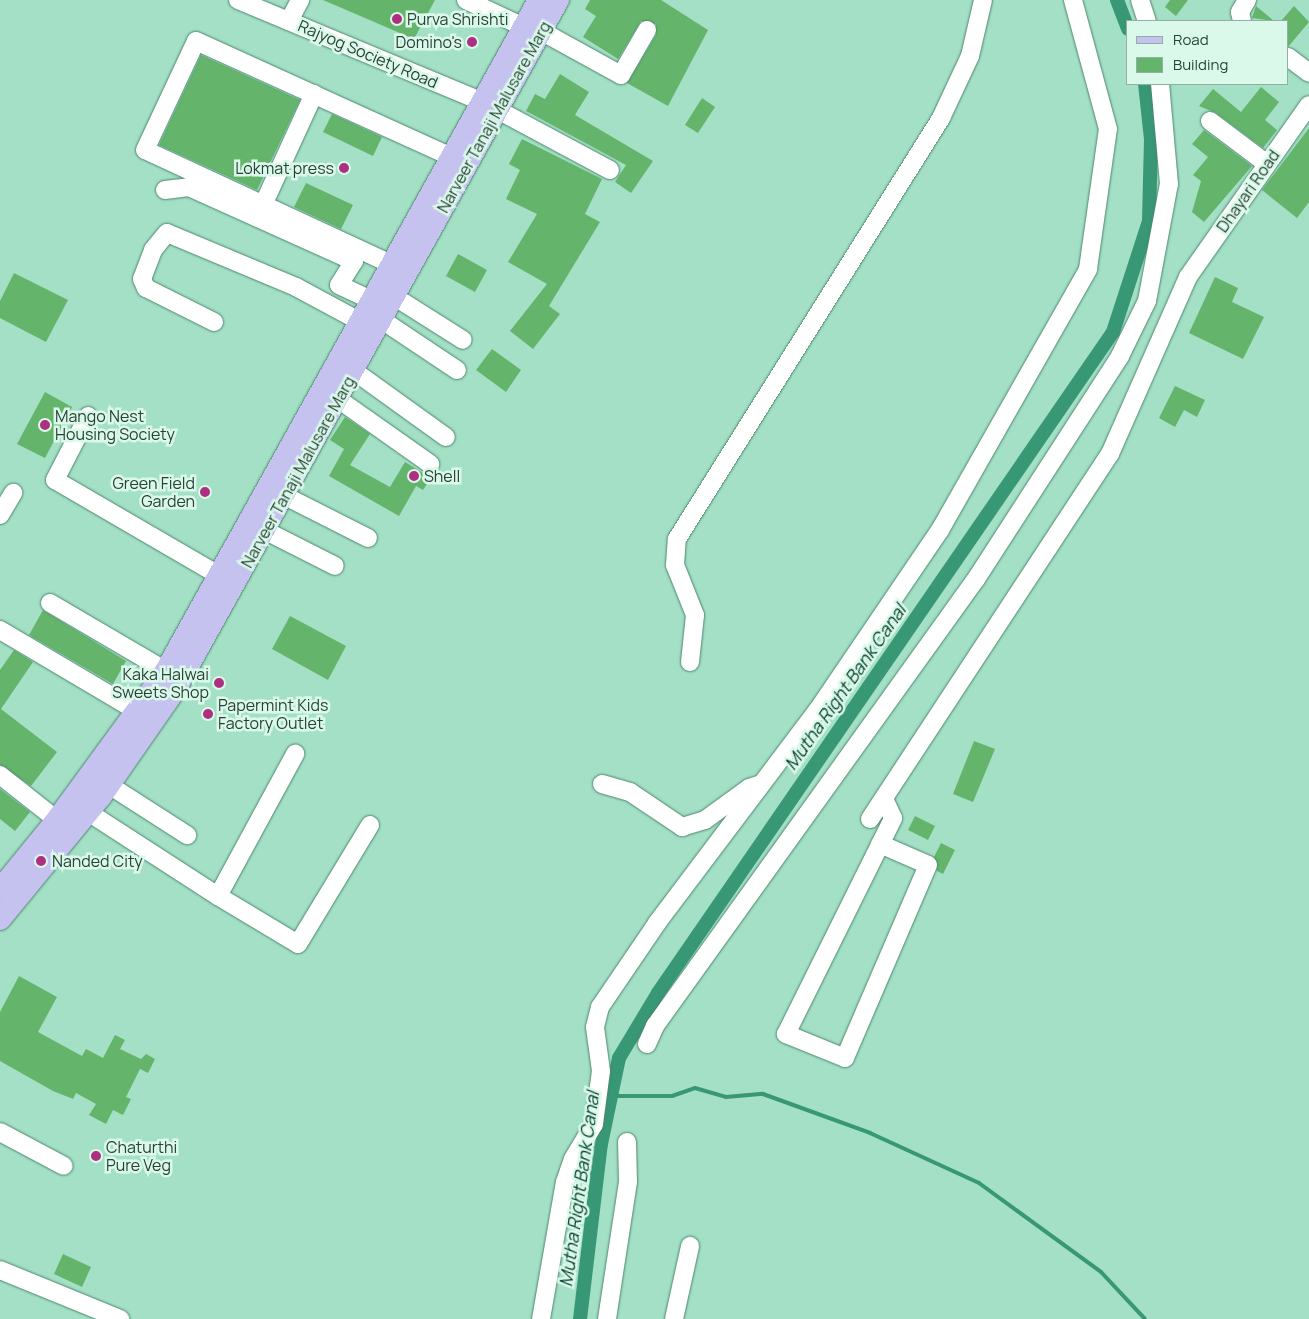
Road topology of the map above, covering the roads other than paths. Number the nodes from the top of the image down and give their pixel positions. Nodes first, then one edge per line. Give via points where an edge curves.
1 (238, 0) edge
2 (300, 0) edge
3 (466, 0) edge
4 (539, 0) edge
5 (558, 0) edge
6 (983, 0) edge
7 (1073, 0) edge
8 (1140, 0) edge
9 (1247, 0) edge
10 (1147, 20) edge
11 (1242, 20) edge
12 (290, 22) junction
13 (532, 29) junction
14 (647, 30) dead end
15 (1289, 58) edge
16 (1309, 73) edge
17 (1160, 85) edge
18 (314, 94) junction
19 (1309, 105) edge
20 (490, 106) junction
21 (1210, 121) dead end
22 (452, 157) junction
23 (1267, 164) junction
24 (610, 170) dead end
25 (165, 190) dead end
26 (264, 203) junction
27 (393, 265) junction
28 (380, 310) junction
29 (214, 322) dead end
30 (463, 340) dead end
31 (457, 370) dead end
32 (354, 371) junction
33 (338, 399) junction
34 (88, 416) dead end
35 (446, 436) dead end
36 (430, 464) dead end
37 (13, 493) dead end
38 (285, 496) junction
39 (0, 515) edge
40 (266, 531) junction
41 (368, 538) dead end
42 (335, 566) dead end
43 (220, 576) junction
44 (50, 603) dead end
45 (204, 624) junction
46 (0, 630) edge
47 (690, 662) dead end
48 (166, 670) junction
49 (137, 711) junction
50 (295, 754) dead end
51 (0, 775) edge
52 (765, 783) junction
53 (602, 784) dead end
54 (109, 785) junction
55 (884, 799) junction
56 (88, 812) junction
57 (870, 818) dead end
58 (57, 820) junction
59 (370, 825) dead end
60 (187, 835) dead end
61 (878, 849) junction
62 (912, 869) dead end
63 (0, 890) edge
64 (218, 896) junction
65 (1, 917) edge
66 (647, 1044) dead end
67 (0, 1132) edge
68 (626, 1142) dead end
69 (64, 1166) dead end
70 (690, 1246) dead end
71 (0, 1270) edge
72 (120, 1319) edge
73 (542, 1319) edge
74 (607, 1319) edge
75 (674, 1319) edge

1 - 12 street, Rajyog Society Road
2 - 12 street
3 - 13 street
4 - 13 main road, Narveer Tanaji Malusare Marg
5 - 13 main road, Narveer Tanaji Malusare Marg
6 - 47 street via 970,56 941,118 677,539 675,565 695,615
7 - 52 street via 1108,129 1088,269 940,530
8 - 10 street
9 - 11 street via 1240,12
12 - 20 street, Rajyog Society Road
13 - 14 street via 621,75
13 - 20 main road, Narveer Tanaji Malusare Marg
15 - 16 street
17 - 66 street via 1169,184 1147,301 1120,356 976,579 655,1026
18 - 22 street
18 - 26 street
18 - 26 street via 196,41 145,150
19 - 23 street, Dhayari Road
20 - 22 main road, Narveer Tanaji Malusare Marg
20 - 24 street, Rajyog Society Road
20 - 28 main road, Narveer Tanaji Malusare Marg
21 - 23 street
22 - 27 main road, Narveer Tanaji Malusare Marg
23 - 55 street, Dhayari Road via 1188,276 1110,454
25 - 28 street via 189,187 354,261 340,285
26 - 27 street
27 - 28 main road, Narveer Tanaji Malusare Marg
28 - 29 street via 296,287 167,233 153,250 142,279 146,288
28 - 30 street
28 - 31 street
28 - 32 main road, Narveer Tanaji Malusare Marg
28 - 43 main road, Narveer Tanaji Malusare Marg
32 - 33 main road, Narveer Tanaji Malusare Marg
32 - 35 street
33 - 36 street
33 - 38 main road, Narveer Tanaji Malusare Marg
34 - 43 street via 54,480
37 - 39 street
38 - 40 main road, Narveer Tanaji Malusare Marg
38 - 41 street
40 - 42 street
40 - 45 main road, Narveer Tanaji Malusare Marg
43 - 45 main road, Narveer Tanaji Malusare Marg
44 - 48 street
45 - 48 main road, Narveer Tanaji Malusare Marg
45 - 54 main road, Narveer Tanaji Malusare Marg via 174,691
46 - 49 street
48 - 49 main road, Narveer Tanaji Malusare Marg
49 - 58 main road, Narveer Tanaji Malusare Marg
50 - 64 street
51 - 58 street
52 - 53 street via 749,788 705,820 682,827 630,792
52 - 73 street via 657,923 600,1008 595,1026 601,1070 594,1124 573,1159 565,1182
54 - 56 main road, Narveer Tanaji Malusare Marg
54 - 60 street
55 - 57 street, Dhayari Road
55 - 61 street via 893,818
56 - 64 street
56 - 65 main road, Narveer Tanaji Malusare Marg
58 - 63 main road, Narveer Tanaji Malusare Marg
59 - 64 street via 298,944
61 - 61 street via 928,865 845,1058 786,1034
61 - 62 street
67 - 69 street
68 - 74 street via 628,1182
70 - 75 street
71 - 72 street

